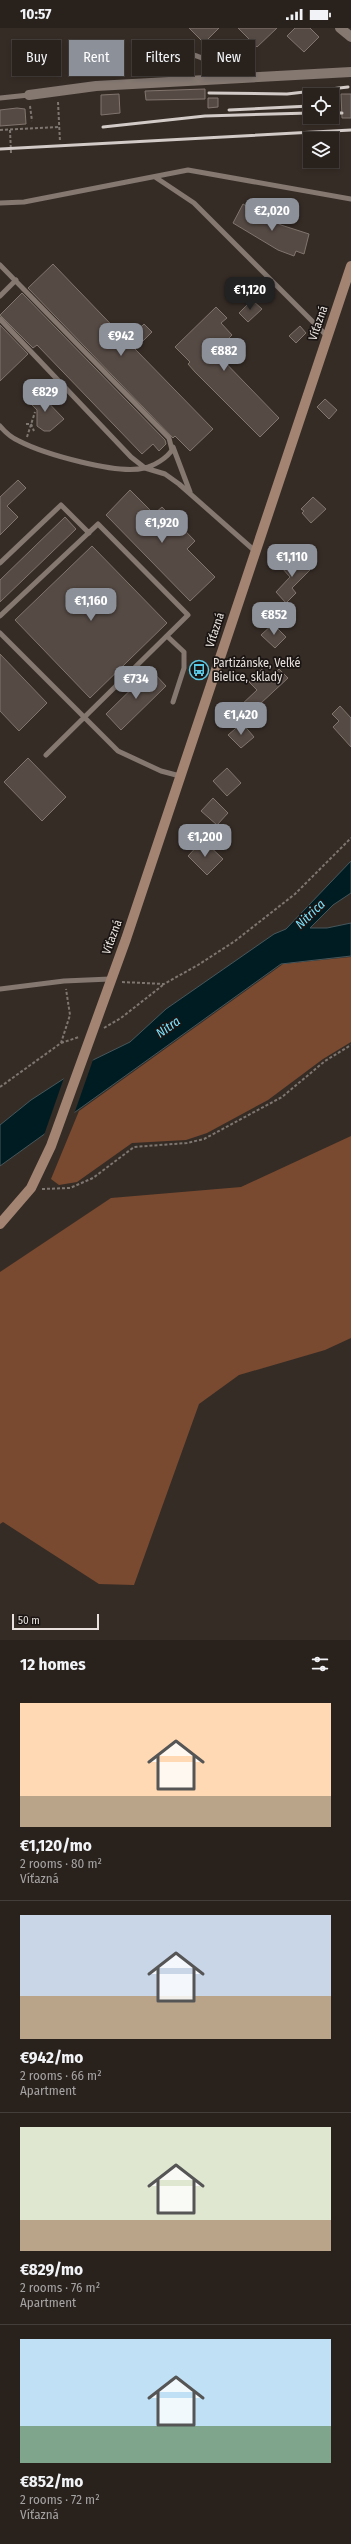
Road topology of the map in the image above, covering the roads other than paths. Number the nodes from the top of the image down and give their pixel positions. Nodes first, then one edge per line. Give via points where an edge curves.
1 (340, 28) edge
2 (351, 37) edge
3 (194, 56) edge
4 (351, 72) edge
5 (220, 79) junction
6 (29, 95) joint
7 (0, 98) edge
8 (155, 177) junction
9 (351, 199) edge
10 (0, 204) edge
11 (0, 265) edge
12 (351, 266) edge
13 (16, 280) junction
14 (0, 296) edge
15 (0, 319) edge
16 (327, 336) junction
17 (0, 426) edge
18 (172, 444) junction
19 (145, 468) junction
20 (190, 494) junction
21 (88, 533) junction
22 (256, 551) junction
23 (0, 563) edge
24 (0, 616) edge
25 (0, 632) edge
26 (168, 637) junction
27 (173, 702) dead end
28 (84, 718) junction
29 (46, 755) dead end
30 (180, 776) junction
31 (110, 979) junction
32 (0, 989) edge
33 (0, 1224) edge

1 - 2 street
3 - 5 lane via 204,58
4 - 5 street
5 - 6 street via 96,86
6 - 7 lane
8 - 9 lane via 188,170
8 - 10 lane via 24,202
8 - 16 lane via 194,203
11 - 13 lane
12 - 16 main road, Víťazná
13 - 14 lane
13 - 18 lane
15 - 19 lane via 131,457
16 - 22 main road, Víťazná
17 - 19 lane via 23,443 67,458 118,469
18 - 19 lane via 168,456
18 - 20 lane
19 - 20 lane via 165,474
20 - 22 lane
21 - 23 lane via 61,505
21 - 24 lane
21 - 26 lane via 98,524 188,615
22 - 30 main road, Víťazná
25 - 28 lane
26 - 27 lane via 184,652 184,668
26 - 28 lane
28 - 29 lane
28 - 30 lane via 118,751 161,771
30 - 31 main road, Víťazná via 126,939
31 - 32 lane via 64,981
31 - 33 main road, Víťazná via 51,1146 32,1185

